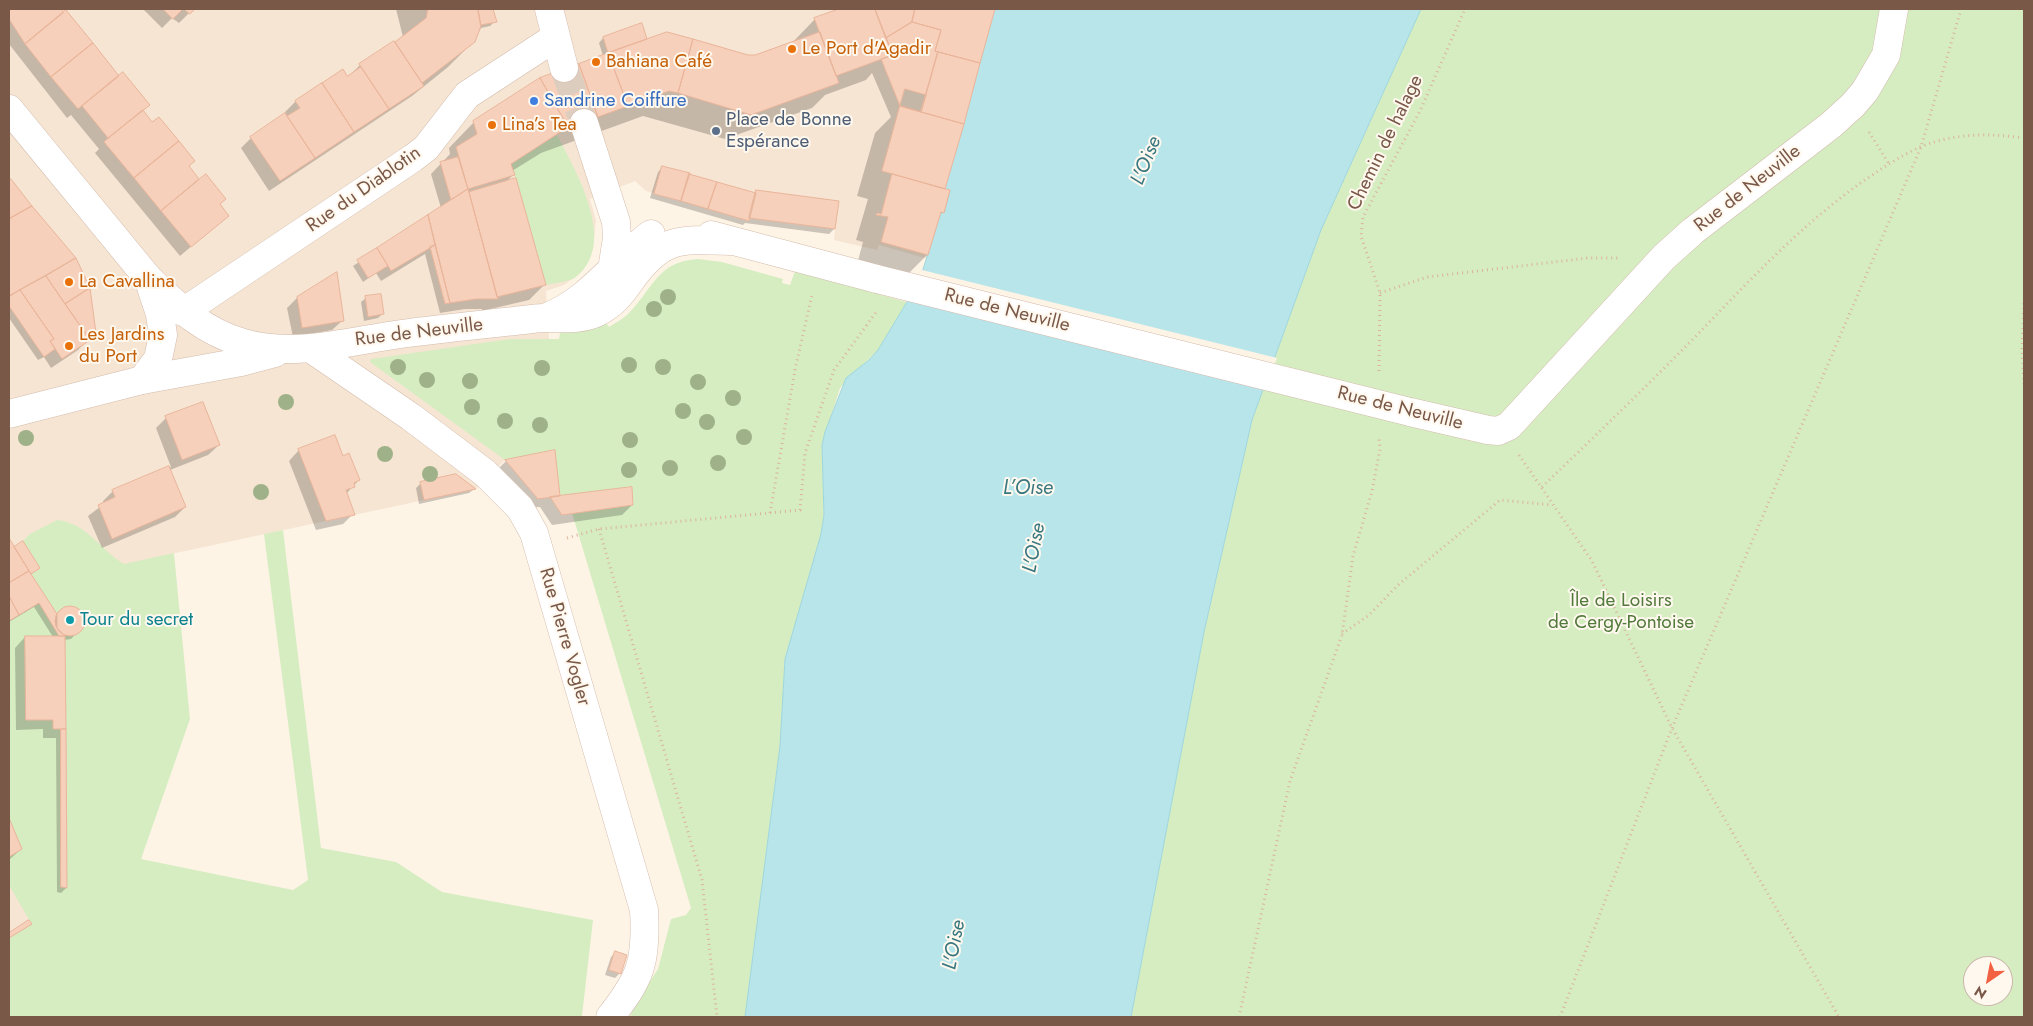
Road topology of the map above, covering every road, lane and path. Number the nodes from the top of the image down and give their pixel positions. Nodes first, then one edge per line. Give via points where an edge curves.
1 (549, 9) edge
2 (1464, 9) edge
3 (1894, 9) edge
4 (1961, 9) edge
5 (556, 37) junction
6 (564, 68) tunnel mouth
7 (9, 109) edge
8 (584, 123) tunnel mouth
9 (1864, 123) dead end
10 (2024, 138) edge
11 (1921, 147) junction
12 (1889, 164) junction
13 (729, 241) junction
14 (1664, 257) junction
15 (612, 270) junction
16 (148, 278) junction
17 (805, 292) dead end
18 (1380, 293) junction
19 (2024, 303) edge
20 (878, 309) dead end
21 (183, 312) junction
22 (545, 318) junction
23 (301, 348) junction
24 (1379, 378) dead end
25 (142, 380) junction
26 (2024, 384) edge
27 (9, 414) edge
28 (1379, 432) dead end
29 (1519, 454) dead end
30 (1542, 487) junction
31 (1552, 505) junction
32 (770, 513) junction
33 (1342, 635) junction
34 (1672, 728) junction
35 (610, 1017) edge
36 (716, 1017) edge
37 (1239, 1017) edge
38 (1560, 1017) edge
39 (1839, 1017) edge

1 - 5 street
2 - 18 path, Chemin de halage via 1420,111 1363,217 1361,236
3 - 14 street, Rue de Neuville via 1886,55 1853,105
4 - 11 path
5 - 6 street
5 - 21 street, Rue du Diablotin via 467,95 426,148 414,158
7 - 16 street
8 - 15 street via 616,222
9 - 12 path
10 - 11 path via 1988,133 1951,138
11 - 12 path
11 - 34 path
12 - 30 path via 1826,208
13 - 14 street, Rue de Neuville, bridge via 1410,412 1498,431 1506,428
13 - 15 street, Rue de Neuville via 688,228 665,227 644,239
13 - 22 street, Rue de Neuville via 686,240 668,245 643,264 612,304 585,317
14 - 18 path via 1588,258 1426,277
15 - 22 street, Rue de Neuville via 572,304
16 - 21 street, Rue de Neuville
16 - 25 street via 163,335 158,359
17 - 32 path via 813,293 795,370
18 - 24 path, Chemin de halage
19 - 26 path
20 - 32 path via 834,370 805,453 800,510
21 - 23 street, Rue de Neuville via 206,328 243,343 277,349
22 - 23 street, Rue de Neuville
23 - 25 street, Rue de Neuville
23 - 35 street, Rue Pierre Vogler via 403,412 484,473 520,508 534,533 644,910 646,940 642,967
25 - 27 street, Rue de Neuville
28 - 33 path via 1380,449 1372,491 1353,556
29 - 30 path
30 - 31 path
31 - 33 path via 1500,500
31 - 34 path via 1592,561
32 - 36 path via 599,529 702,880
33 - 37 path via 1290,781
34 - 38 path
34 - 39 path

